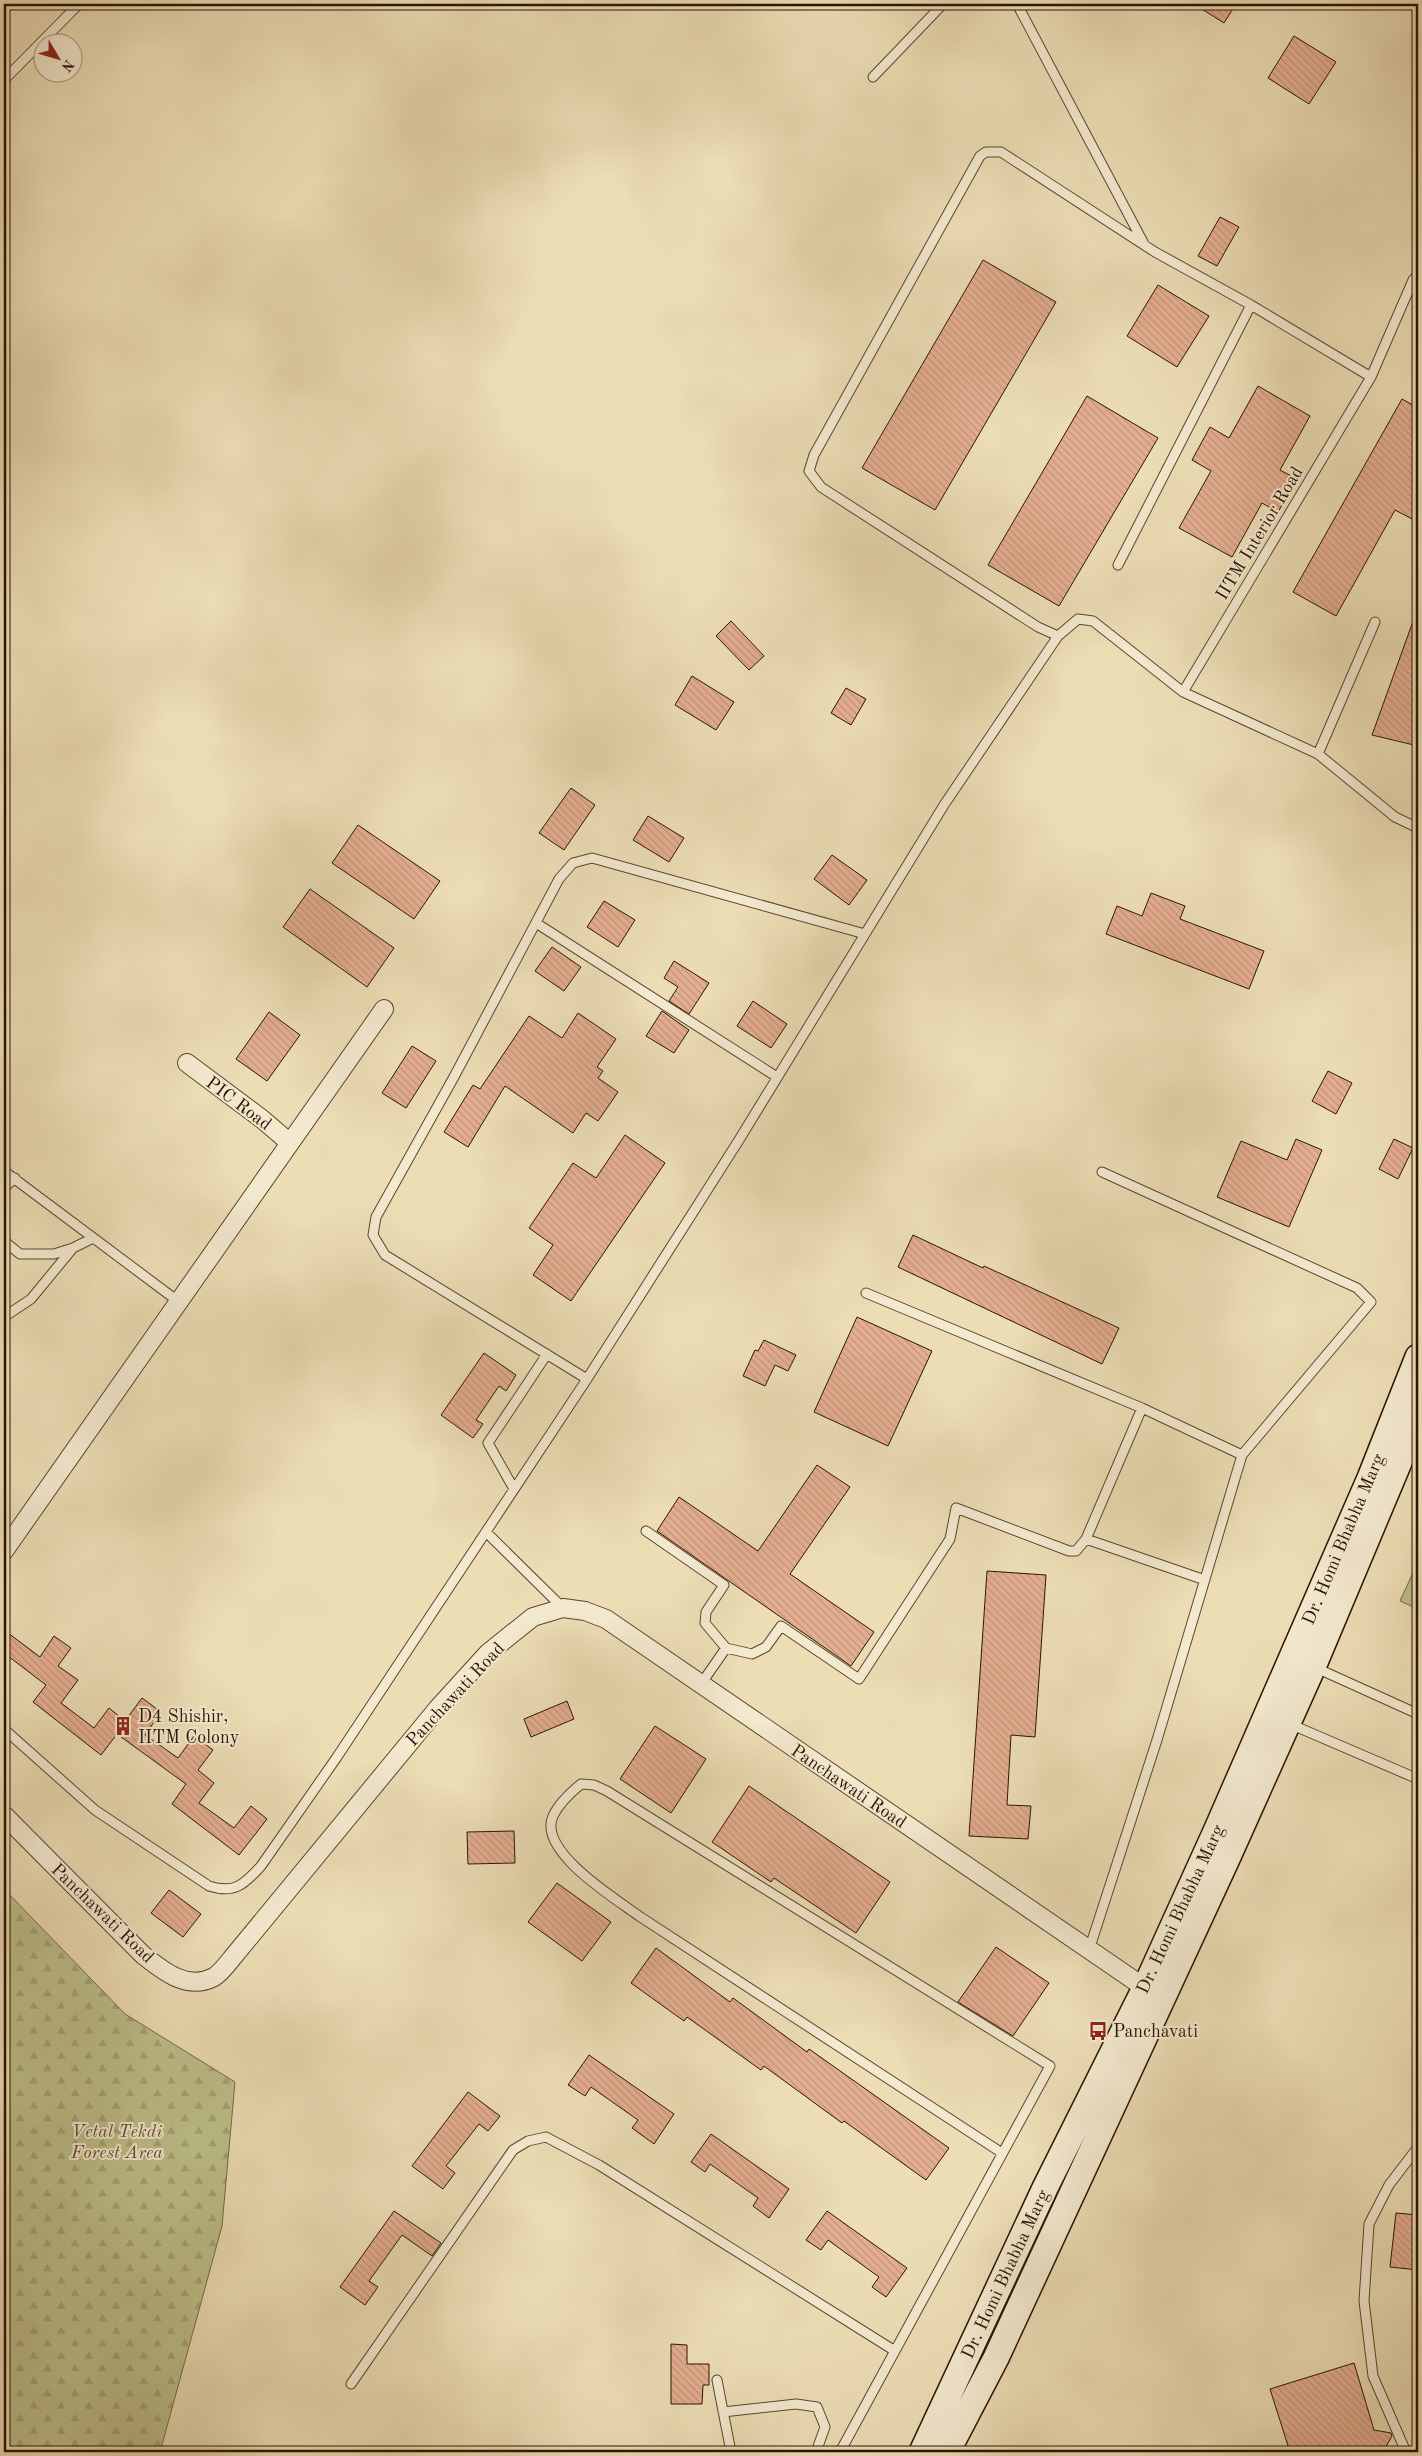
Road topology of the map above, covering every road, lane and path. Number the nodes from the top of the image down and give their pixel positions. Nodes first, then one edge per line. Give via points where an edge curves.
1 (79, 4) edge
2 (943, 4) edge
3 (1017, 4) edge
4 (872, 77) dead end
5 (4, 80) edge
6 (1144, 245) junction
7 (1418, 274) edge
8 (1251, 305) junction
9 (1371, 377) junction
10 (1118, 565) dead end
11 (1375, 622) dead end
12 (1058, 636) junction
13 (1183, 692) junction
14 (1318, 754) junction
15 (1418, 828) edge
16 (536, 923) junction
17 (865, 934) junction
18 (384, 1009) dead end
19 (187, 1063) dead end
20 (777, 1077) junction
21 (290, 1144) junction
22 (4, 1171) edge
23 (1102, 1172) dead end
24 (15, 1178) junction
25 (4, 1188) edge
26 (93, 1238) junction
27 (4, 1242) edge
28 (73, 1248) junction
29 (866, 1293) dead end
30 (179, 1302) junction
31 (4, 1316) edge
32 (547, 1354) junction
33 (1418, 1357) edge
34 (587, 1379) junction
35 (1142, 1408) junction
36 (1418, 1416) edge
37 (1242, 1455) junction
38 (514, 1489) junction
39 (646, 1531) dead end
40 (486, 1532) junction
41 (1086, 1538) junction
42 (4, 1551) edge
43 (1205, 1580) junction
44 (563, 1608) junction
45 (726, 1648) junction
46 (1303, 1663) junction
47 (701, 1684) junction
48 (1418, 1714) edge
49 (1278, 1720) junction
50 (4, 1729) edge
51 (1418, 1779) edge
52 (4, 1815) edge
53 (1088, 1950) junction
54 (1154, 1994) junction
55 (1418, 2147) edge
56 (1002, 2153) junction
57 (895, 2351) junction
58 (717, 2380) dead end
59 (351, 2384) dead end
60 (723, 2412) junction
61 (731, 2452) edge
62 (816, 2452) edge
63 (840, 2452) edge
64 (922, 2452) edge
65 (948, 2452) edge
66 (1406, 2452) edge

1 - 5 lane
2 - 4 lane
3 - 6 lane
6 - 8 lane
6 - 12 lane via 1001,152 986,152 976,162 810,463 809,471 821,486 1038,627
7 - 9 lane, IITM Interior Road
8 - 9 lane
8 - 10 lane
9 - 13 lane, IITM Interior Road
11 - 14 lane
12 - 13 lane via 1078,619 1093,621
12 - 17 lane via 944,805
13 - 14 lane
14 - 15 lane via 1395,817
16 - 17 lane via 568,867 592,858
16 - 20 lane
16 - 32 lane via 376,1217 373,1235 385,1255
17 - 20 lane
18 - 21 street
19 - 21 street, PIC Road
20 - 34 lane
21 - 30 street
22 - 24 lane
23 - 37 lane via 1357,1288 1371,1302
24 - 25 lane
24 - 26 lane
26 - 28 lane
26 - 30 lane
27 - 28 lane via 20,1254 54,1254
28 - 31 lane via 31,1299
29 - 35 lane
30 - 42 street
32 - 34 lane
32 - 38 lane via 488,1443
33 - 46 main road, Dr. Homi Bhabha Marg
34 - 38 lane
35 - 37 lane
35 - 41 lane
36 - 46 main road, Dr. Homi Bhabha Marg
37 - 43 lane
38 - 40 lane
39 - 45 lane via 724,1585 706,1612 705,1623
40 - 44 lane
40 - 50 lane via 337,1757 266,1858 249,1879 236,1888 221,1890 209,1886 95,1810
41 - 43 lane
41 - 45 lane via 1076,1551 1069,1551 956,1508 950,1539 859,1679 781,1626 766,1647 752,1654
43 - 53 lane
44 - 47 street, Panchawati Road via 585,1611 606,1619
44 - 52 street, Panchawati Road via 533,1617 488,1653 438,1708 214,1977 191,1983 167,1973 143,1955
45 - 47 lane
46 - 48 lane
46 - 49 main road, Dr. Homi Bhabha Marg
47 - 53 street, Panchawati Road
49 - 51 lane
49 - 54 main road, Dr. Homi Bhabha Marg
53 - 54 street, Panchawati Road
54 - 64 main road, Dr. Homi Bhabha Marg via 1045,2188
54 - 65 main road, Dr. Homi Bhabha Marg via 996,2358
55 - 66 lane via 1389,2185 1370,2224 1364,2301 1373,2376
56 - 56 lane via 639,1916 597,1885 561,1854 553,1838 552,1818 565,1798 581,1784 607,1791 1050,2066
56 - 57 lane
57 - 59 lane via 599,2165 546,2136 513,2150
57 - 63 lane
58 - 60 lane
60 - 61 lane
60 - 62 lane via 796,2404 817,2407 825,2427

